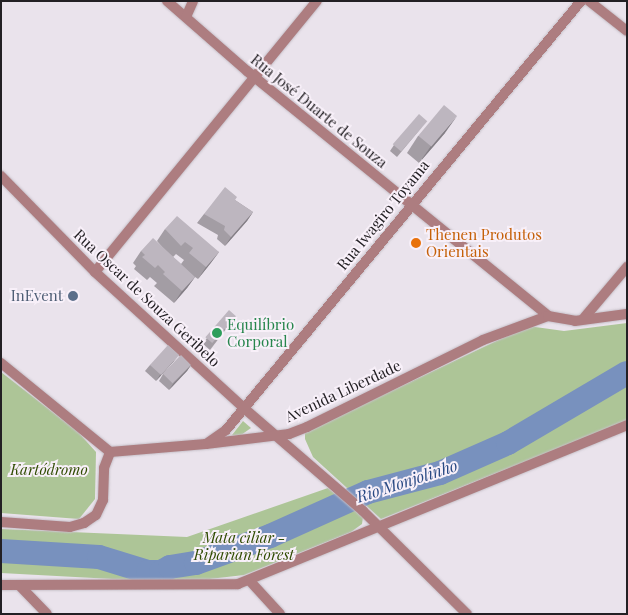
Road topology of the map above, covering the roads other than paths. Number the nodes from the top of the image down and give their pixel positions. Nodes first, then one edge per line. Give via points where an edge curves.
1 (167, 1) edge
2 (193, 1) edge
3 (317, 1) edge
4 (581, 1) edge
5 (589, 1) edge
6 (186, 17) junction
7 (627, 31) edge
8 (254, 76) junction
9 (1, 176) edge
10 (410, 204) junction
11 (627, 267) edge
12 (95, 272) junction
13 (627, 314) edge
14 (548, 316) junction
15 (584, 318) junction
16 (1, 363) edge
17 (245, 410) junction
18 (627, 425) edge
19 (278, 435) junction
20 (206, 444) junction
21 (110, 452) junction
22 (1, 522) edge
23 (378, 526) junction
24 (249, 580) junction
25 (1, 585) edge
26 (19, 585) junction
27 (47, 614) edge
28 (280, 614) edge
29 (467, 614) edge

1 - 6 street, Rua José Duarte de Souza
2 - 6 street
3 - 8 street
4 - 10 street, Rua Iwagiro Toyama
5 - 7 street
6 - 8 street, Rua José Duarte de Souza
8 - 10 street, Rua José Duarte de Souza
8 - 12 street
9 - 12 street, Rua Oscar de Souza Geribelo
10 - 14 street, Rua José Duarte de Souza
10 - 17 street, Rua Iwagiro Toyama
11 - 15 street
12 - 17 street, Rua Oscar de Souza Geribelo
13 - 15 street
14 - 15 street via 575,321
14 - 19 street, Avenida Liberdade via 483,340 308,427
16 - 21 street
17 - 19 street, Rua Oscar de Souza Geribelo
17 - 20 street, Rua Iwagiro Toyama via 226,430
18 - 23 street
19 - 20 street, Avenida Liberdade
19 - 23 street, Rua Oscar de Souza Geribelo
20 - 21 street, Avenida Liberdade
21 - 22 street via 104,468 103,500 96,515 84,523 70,527
23 - 24 street
23 - 29 street, Rua Oscar de Souza Geribelo
24 - 26 street via 219,586
24 - 28 street
25 - 26 street
26 - 27 street

